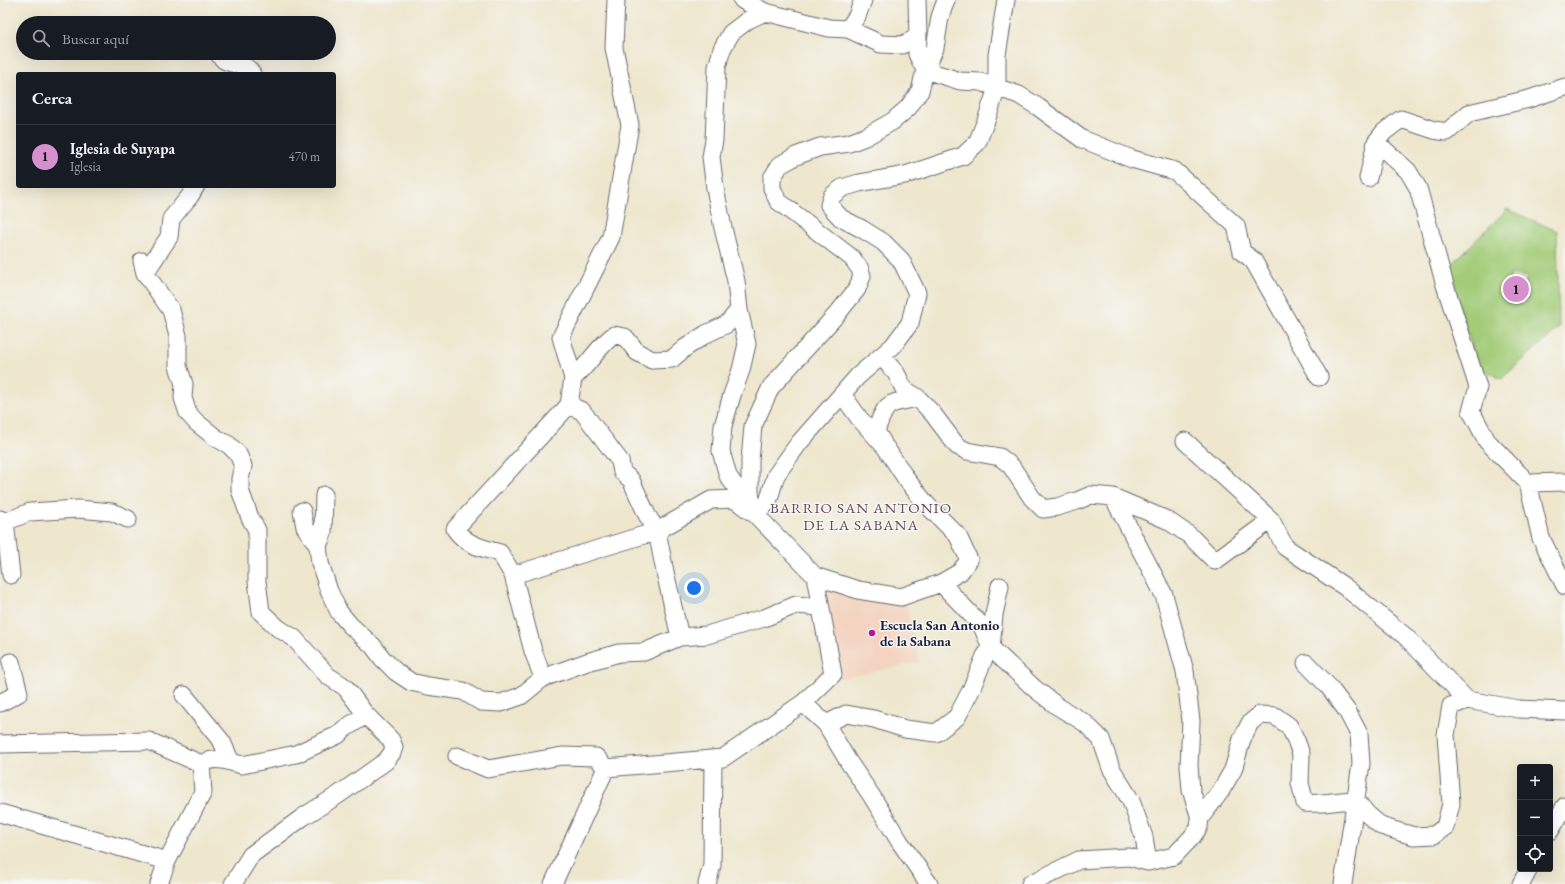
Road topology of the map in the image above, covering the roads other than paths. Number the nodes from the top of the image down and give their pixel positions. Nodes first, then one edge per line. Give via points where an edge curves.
1 (616, 0) edge
2 (742, 0) edge
3 (863, 0) edge
4 (917, 0) edge
5 (946, 0) edge
6 (1006, 0) edge
7 (765, 12) junction
8 (848, 29) junction
9 (918, 37) junction
10 (225, 60) edge
11 (925, 70) junction
12 (251, 72) edge
13 (1565, 87) edge
14 (997, 88) junction
15 (1376, 142) junction
16 (1368, 178) dead end
17 (195, 188) edge
18 (739, 310) junction
19 (881, 356) junction
20 (1319, 377) dead end
21 (573, 378) junction
22 (842, 394) junction
23 (918, 398) junction
24 (569, 405) junction
25 (1184, 441) dead end
26 (886, 448) junction
27 (1565, 482) edge
28 (1528, 483) junction
29 (324, 496) dead end
30 (1113, 497) junction
31 (302, 511) dead end
32 (755, 514) junction
33 (128, 519) dead end
34 (1270, 520) junction
35 (3, 521) edge
36 (658, 531) junction
37 (318, 546) junction
38 (512, 575) junction
39 (11, 576) dead end
40 (815, 576) junction
41 (941, 583) junction
42 (1000, 586) dead end
43 (1565, 586) edge
44 (820, 606) junction
45 (680, 637) junction
46 (991, 648) junction
47 (11, 662) dead end
48 (1306, 663) dead end
49 (544, 678) junction
50 (184, 695) dead end
51 (1467, 700) junction
52 (0, 703) edge
53 (803, 703) junction
54 (1565, 711) edge
55 (366, 714) junction
56 (826, 724) junction
57 (0, 744) edge
58 (457, 756) dead end
59 (713, 759) junction
60 (231, 762) junction
61 (201, 764) junction
62 (606, 768) junction
63 (1356, 800) junction
64 (1565, 806) edge
65 (0, 813) edge
66 (1200, 818) junction
67 (1553, 826) edge
68 (167, 861) junction
69 (1148, 862) junction
70 (1527, 872) edge
71 (158, 884) edge
72 (233, 884) edge
73 (553, 884) edge
74 (707, 884) edge
75 (929, 884) edge
76 (1030, 884) edge
77 (1343, 884) edge
78 (1521, 884) edge

1 - 21 street via 614,48 630,125 611,237 561,337
2 - 7 street
3 - 8 street via 857,16
4 - 9 street
5 - 11 street via 940,17 935,48
6 - 14 street via 997,55
7 - 8 street via 829,28
7 - 18 street via 748,20 731,33 722,49 717,67 711,157 723,228 736,281
8 - 9 street via 881,44 902,45
9 - 11 street via 917,54
10 - 12 street via 243,65
11 - 14 street via 960,81 981,82
11 - 32 street via 920,91 908,108 893,120 849,142 820,147 796,156 780,165 772,178 772,188 778,201 852,258 862,276 857,289 838,313 771,387 753,426 750,493
13 - 15 street via 1529,99 1469,113 1447,132 1401,119
14 - 19 street via 977,143 962,156 905,175 842,188 832,196 829,205 841,218 883,242 901,260 917,294 910,323 893,346
14 - 20 street via 1019,95 1082,139 1132,159 1175,171 1236,226 1242,252 1253,260
15 - 16 street
15 - 28 street via 1408,170 1418,188 1445,285 1478,388 1471,411 1487,441
17 - 55 street via 171,219 169,237 144,267 171,310 178,336 178,366 184,384 183,398 188,413 216,438 229,445 238,454 243,466 240,490 257,534 257,581 261,612 278,628 294,638 328,676 345,687
18 - 21 street via 726,324 706,334 672,359 652,360 638,352 625,337 614,335 606,340 584,369
18 - 32 street via 747,344 723,426 721,451 728,476
19 - 22 street
19 - 23 street via 896,373 904,389
21 - 24 street
22 - 26 street
22 - 32 street via 799,443 776,475 768,502
23 - 26 street via 892,403 883,411 876,431
23 - 30 street via 957,446 966,451 1000,457 1011,466 1032,498 1043,509 1057,507 1090,495
24 - 36 street via 582,411 620,461 622,472 631,480 647,515
24 - 38 street via 455,528 459,536 475,546 500,553
25 - 34 street
26 - 41 street via 926,504 958,536 969,560 960,572
27 - 28 street
28 - 43 street via 1541,538
29 - 37 street via 323,533
30 - 34 street via 1167,520 1189,535 1216,561
30 - 66 street via 1164,596 1181,656 1191,721 1191,790
31 - 37 street via 305,527
32 - 36 street via 734,499 711,500
32 - 40 street
33 - 35 street via 112,512 78,509 30,512
34 - 51 street via 1286,547 1344,587 1405,636
35 - 39 street
36 - 38 street
36 - 45 street
37 - 49 street via 324,577 339,612 396,672 411,682 463,691 481,702 501,704 521,696
38 - 49 street via 533,651
40 - 41 street via 858,590 901,597
40 - 44 street
41 - 46 street via 982,626
42 - 46 street
44 - 45 street via 796,605 764,618 707,635
44 - 53 street via 833,674
45 - 49 street via 644,652 619,653
46 - 56 street via 957,717 936,733 846,714
46 - 69 street via 1034,688 1085,724 1101,739 1111,768 1131,801 1144,837
47 - 52 street via 19,693
48 - 63 street via 1347,710 1359,734 1361,764
50 - 60 street via 222,742
51 - 54 street via 1518,709
51 - 63 street via 1451,706 1446,735 1451,804 1445,827 1434,835 1414,836 1400,832 1381,826
53 - 56 street
53 - 59 street via 723,758
55 - 60 street via 338,735 296,754 242,765
55 - 72 street via 391,740 394,747 386,761 251,854
56 - 75 street
57 - 61 street via 149,741
58 - 62 street via 488,768 562,756 596,758
59 - 62 street
59 - 74 street via 712,865
60 - 61 street via 220,759 207,760
61 - 68 street via 203,792
62 - 73 street
63 - 66 street via 1305,803 1300,783 1301,754 1294,735 1288,726 1275,716 1259,715 1250,722 1230,776
63 - 77 street
64 - 67 street
65 - 68 street
66 - 69 street via 1192,837 1174,856
68 - 71 street
69 - 76 street via 1129,858 1079,860
70 - 78 street

